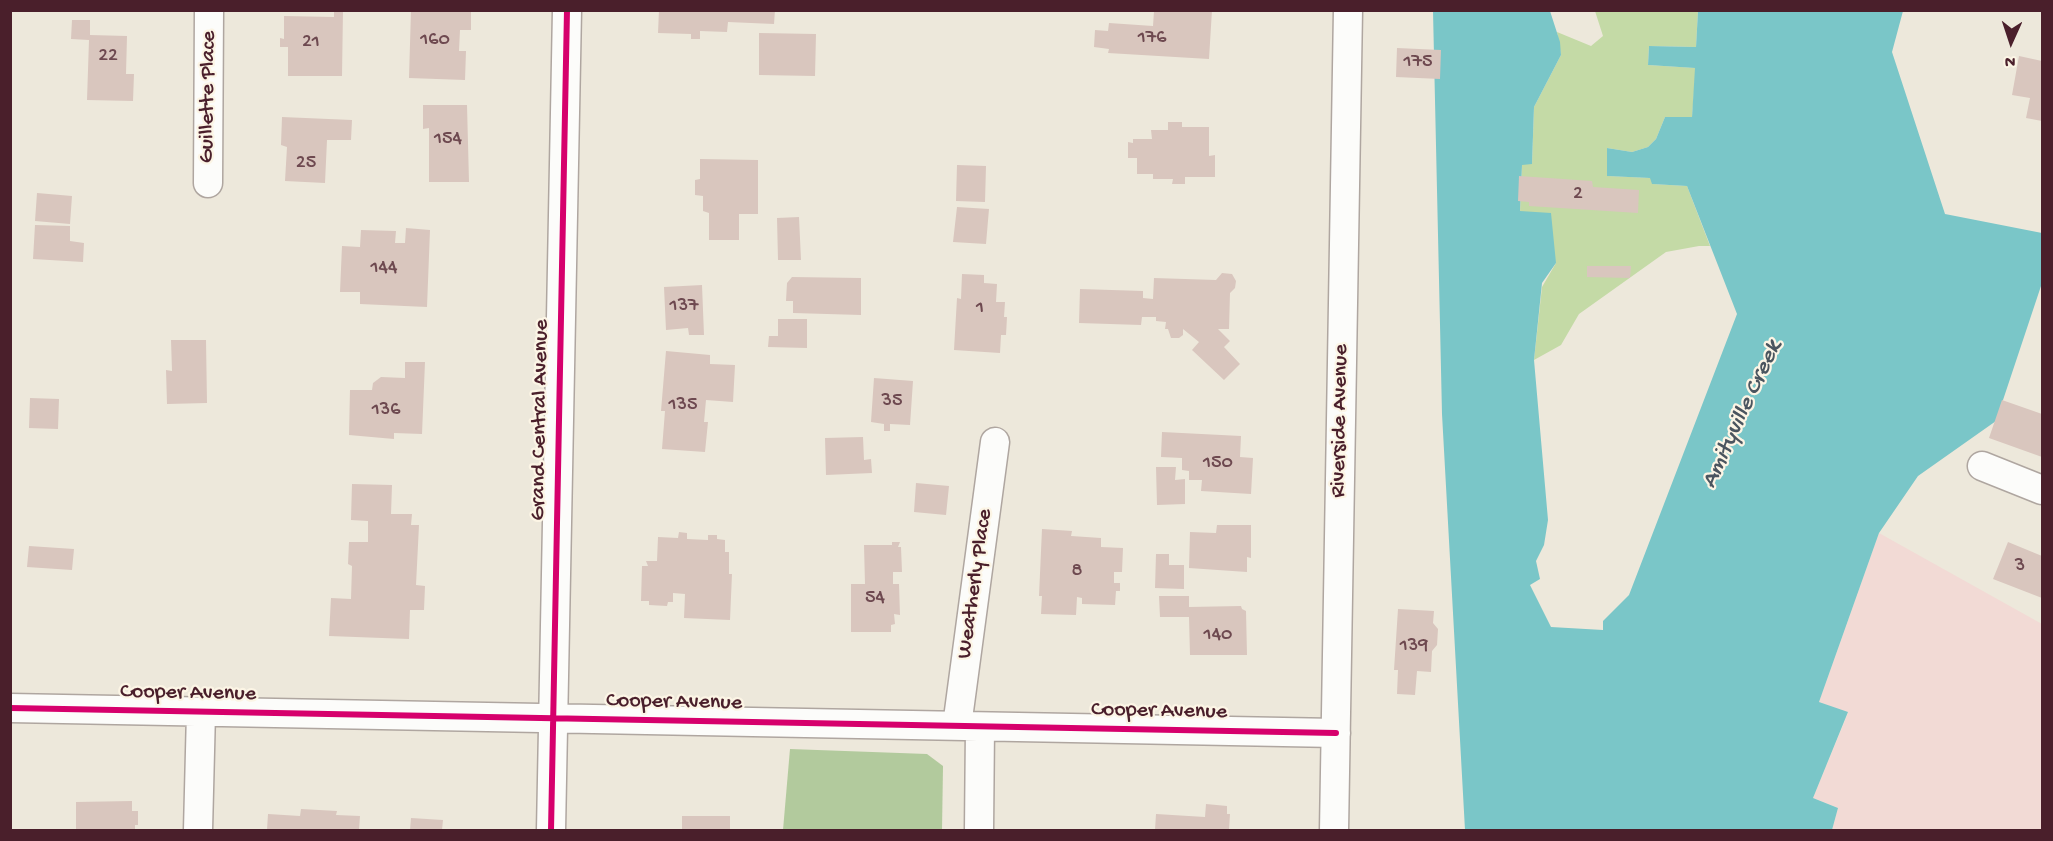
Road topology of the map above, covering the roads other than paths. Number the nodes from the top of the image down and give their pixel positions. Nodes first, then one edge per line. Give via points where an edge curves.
1 (210, 10) edge
2 (567, 10) edge
3 (1348, 10) edge
4 (208, 183) dead end
5 (995, 442) dead end
6 (1982, 466) dead end
7 (2043, 490) edge
8 (10, 708) edge
9 (201, 712) junction
10 (553, 718) junction
11 (968, 726) junction
12 (1336, 733) junction
13 (198, 831) edge
14 (551, 831) edge
15 (979, 831) edge
16 (1334, 831) edge

1 - 4 street, Guillette Place
2 - 10 street, Grand Central Avenue
3 - 12 street, Riverside Avenue
5 - 11 street, Weatherly Place
6 - 7 street
8 - 9 street, Cooper Avenue
9 - 10 street, Cooper Avenue
9 - 13 street
10 - 11 street, Cooper Avenue
10 - 14 street, Grand Central Avenue
11 - 12 street, Cooper Avenue
11 - 15 street, Weatherly Place
12 - 16 street, Riverside Avenue

